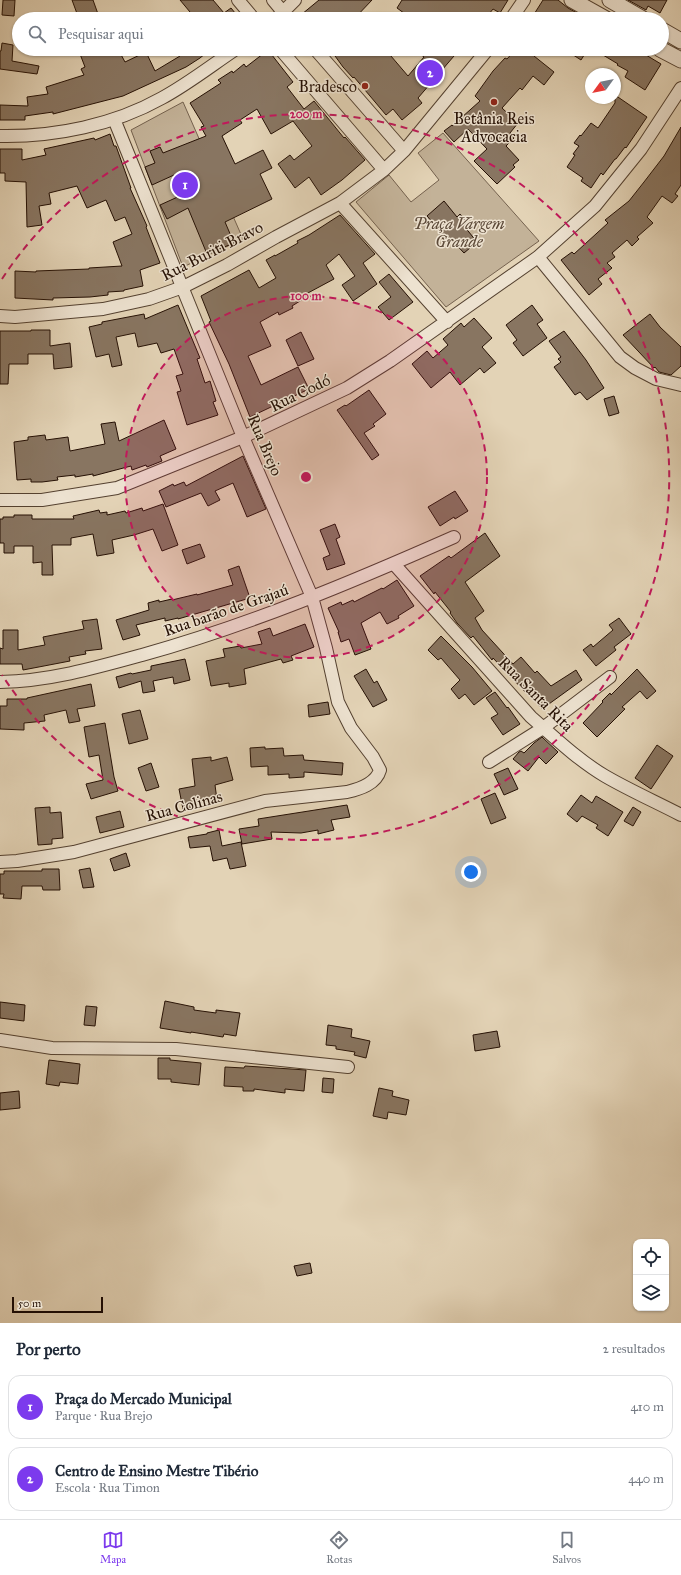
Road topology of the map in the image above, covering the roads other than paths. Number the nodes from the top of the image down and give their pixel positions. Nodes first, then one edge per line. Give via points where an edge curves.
1 (238, 0) edge
2 (273, 0) edge
3 (296, 0) edge
4 (524, 0) edge
5 (572, 0) edge
6 (610, 0) edge
7 (248, 12) edge
8 (280, 12) edge
9 (287, 12) edge
10 (516, 12) edge
11 (593, 12) edge
12 (631, 12) edge
13 (669, 34) edge
14 (681, 41) edge
15 (669, 54) edge
16 (225, 56) edge
17 (286, 56) edge
18 (321, 56) edge
19 (482, 56) edge
20 (681, 60) edge
21 (681, 88) edge
22 (114, 119) junction
23 (0, 136) edge
24 (404, 151) junction
25 (384, 170) junction
26 (340, 203) junction
27 (538, 257) junction
28 (183, 287) junction
29 (0, 316) edge
30 (447, 322) junction
31 (681, 385) edge
32 (243, 437) junction
33 (0, 500) edge
34 (454, 537) dead end
35 (394, 564) junction
36 (312, 597) junction
37 (610, 677) dead end
38 (0, 682) edge
39 (544, 728) junction
40 (489, 762) dead end
41 (374, 780) joint
42 (681, 815) edge
43 (0, 862) edge
44 (0, 1040) edge
45 (348, 1067) dead end

1 - 7 street
2 - 8 street
3 - 9 street
4 - 10 street
5 - 11 street
6 - 12 street
13 - 14 street
15 - 20 street
16 - 22 street via 162,98
17 - 25 street
18 - 24 street
19 - 24 street, Rua Buriti Bravo
21 - 27 street, Rua Codó via 641,149 595,206
22 - 23 street via 67,131
22 - 28 street, Rua Brejo
24 - 25 street, Rua Buriti Bravo
25 - 26 street, Rua Buriti Bravo
26 - 28 street, Rua Buriti Bravo
26 - 30 street
27 - 30 street, Rua Codó
27 - 31 street via 620,357 656,380
28 - 29 street, Rua Buriti Bravo via 149,299 103,309
28 - 32 street, Rua Brejo
30 - 32 street, Rua Codó via 348,388
32 - 33 street, Rua Codó via 117,488 42,500
32 - 36 street, Rua Brejo
34 - 35 street, Rua barão de Grajaú
35 - 36 street, Rua barão de Grajaú
35 - 39 street, Rua Santa Rita
36 - 38 street, Rua barão de Grajaú via 196,640 105,666 52,678
36 - 41 street, Rua Brejo via 338,702 351,728 378,765 380,770
37 - 39 street
39 - 40 street
39 - 42 street, Rua Santa Rita via 605,776
41 - 43 street, Rua Colinas via 357,790 265,801 74,852
44 - 45 street via 52,1048 176,1049

